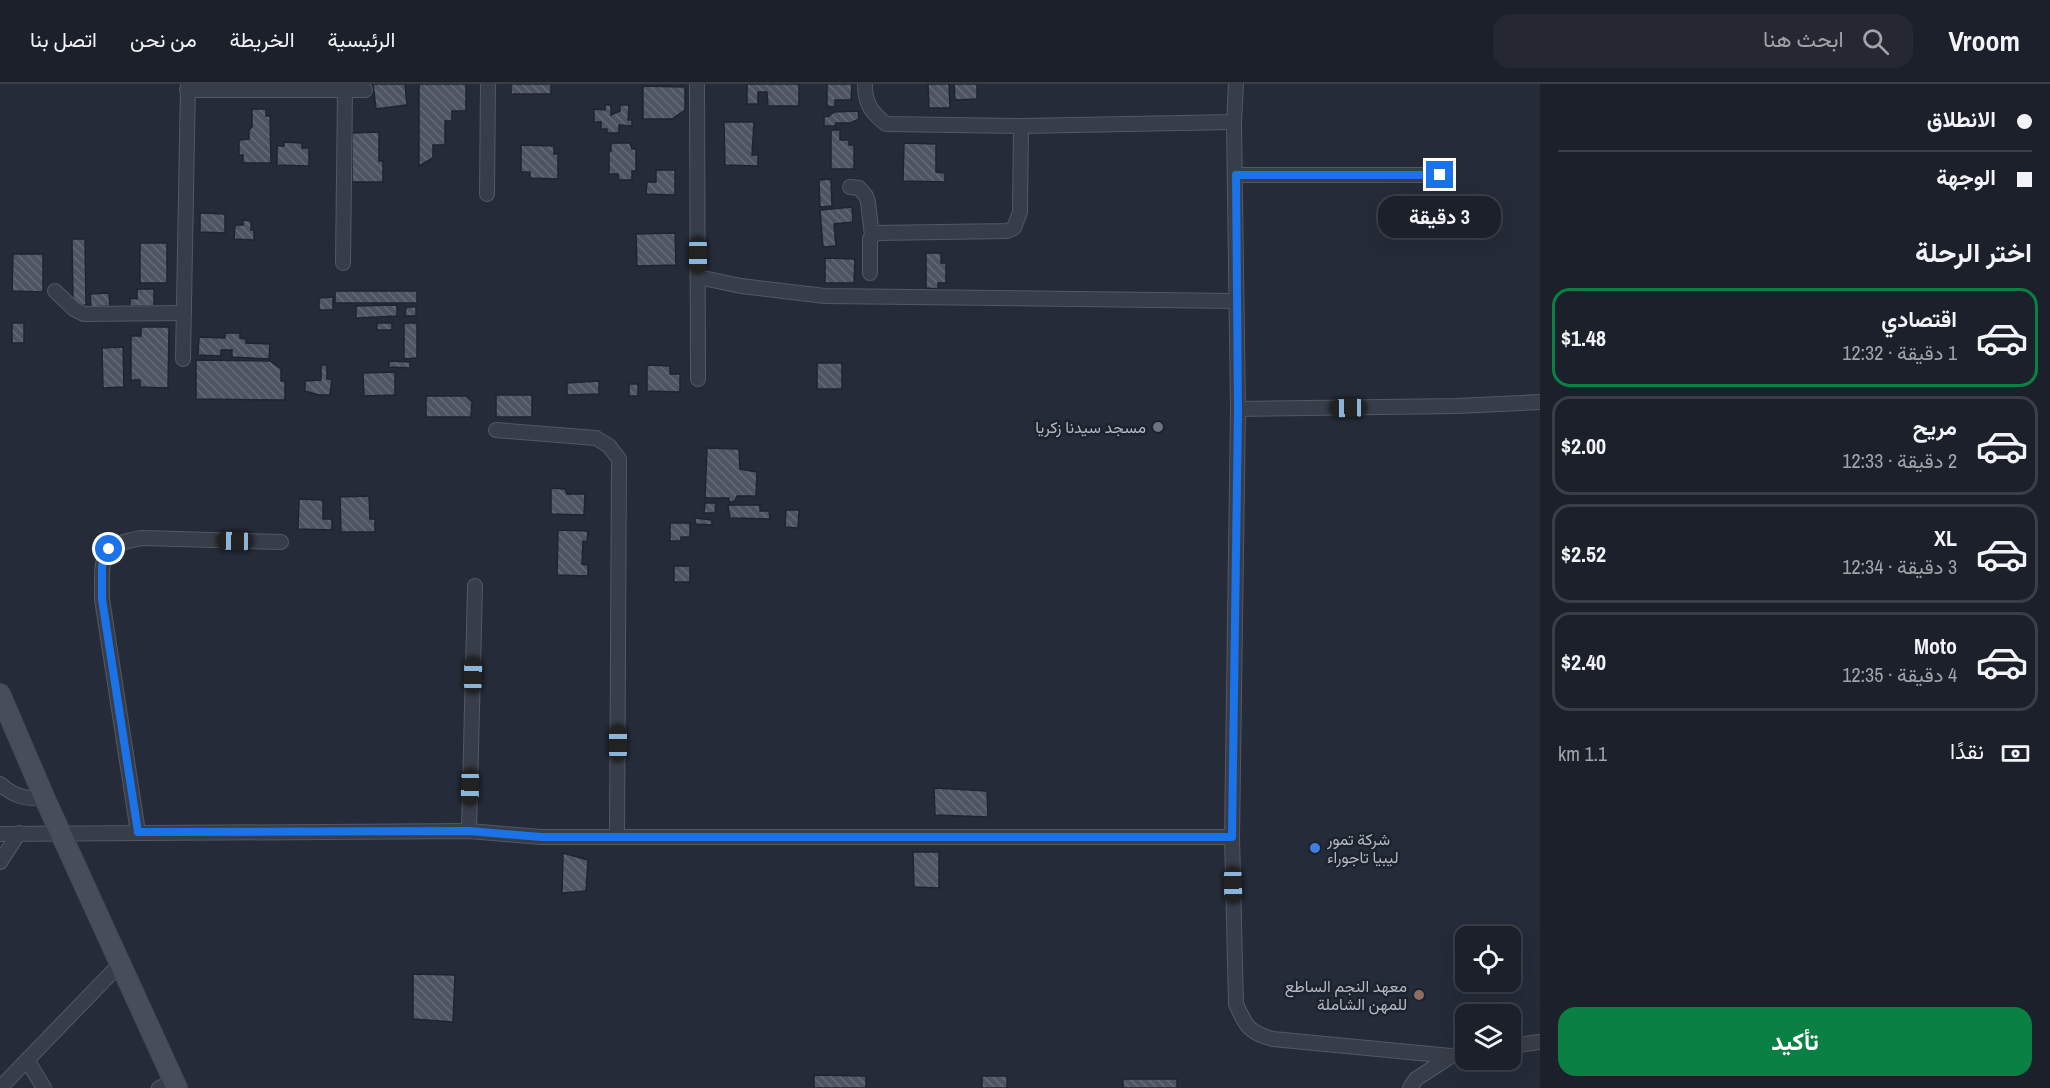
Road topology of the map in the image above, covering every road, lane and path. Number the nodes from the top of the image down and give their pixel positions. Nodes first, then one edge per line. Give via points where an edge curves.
1 (488, 84) edge
2 (697, 84) edge
3 (865, 84) edge
4 (1236, 84) edge
5 (187, 87) edge
6 (365, 90) dead end
7 (345, 91) junction
8 (1234, 122) junction
9 (1021, 126) junction
10 (1236, 175) junction
11 (1440, 175) dead end
12 (850, 187) dead end
13 (487, 194) dead end
14 (872, 236) junction
15 (343, 263) dead end
16 (870, 273) dead end
17 (698, 278) junction
18 (55, 291) dead end
19 (1236, 301) junction
20 (184, 314) junction
21 (183, 359) dead end
22 (698, 379) dead end
23 (1540, 402) edge
24 (1238, 410) junction
25 (496, 430) dead end
26 (281, 542) dead end
27 (475, 586) dead end
28 (0, 694) edge
29 (0, 784) edge
30 (45, 799) junction
31 (469, 831) junction
32 (60, 832) junction
33 (138, 832) junction
34 (19, 833) junction
35 (0, 834) edge
36 (617, 837) junction
37 (1232, 837) junction
38 (0, 862) edge
39 (120, 964) junction
40 (1540, 1042) edge
41 (1521, 1045) edge
42 (1455, 1055) edge
43 (1451, 1056) junction
44 (27, 1060) junction
45 (170, 1086) edge
46 (0, 1088) edge
47 (44, 1088) edge
48 (1410, 1088) edge

1 - 13 street
2 - 17 street
3 - 9 street via 872,113 886,124
4 - 8 street
5 - 7 street
5 - 20 street
6 - 7 street
7 - 15 street
8 - 9 street
8 - 10 street
9 - 14 street via 1020,212 1014,228
10 - 11 street
10 - 19 street
12 - 14 street via 859,188 866,196
14 - 16 street
17 - 19 street via 825,296
17 - 22 street
18 - 20 street via 84,314
19 - 24 street
20 - 21 street
23 - 24 street
24 - 37 street
25 - 36 street via 596,438 619,459
26 - 33 street via 142,538 122,541 109,549 102,566 102,599
27 - 31 street
28 - 30 street
29 - 30 street via 22,798
30 - 32 street
31 - 33 street
31 - 36 street via 541,837
32 - 33 street
32 - 34 street
32 - 39 street
34 - 35 street
34 - 38 street
36 - 37 street
37 - 43 street via 1236,1004 1245,1025 1258,1035 1273,1039
39 - 44 street
39 - 45 street
40 - 41 street
42 - 43 street
43 - 48 street via 1416,1079
44 - 46 street
44 - 47 street

